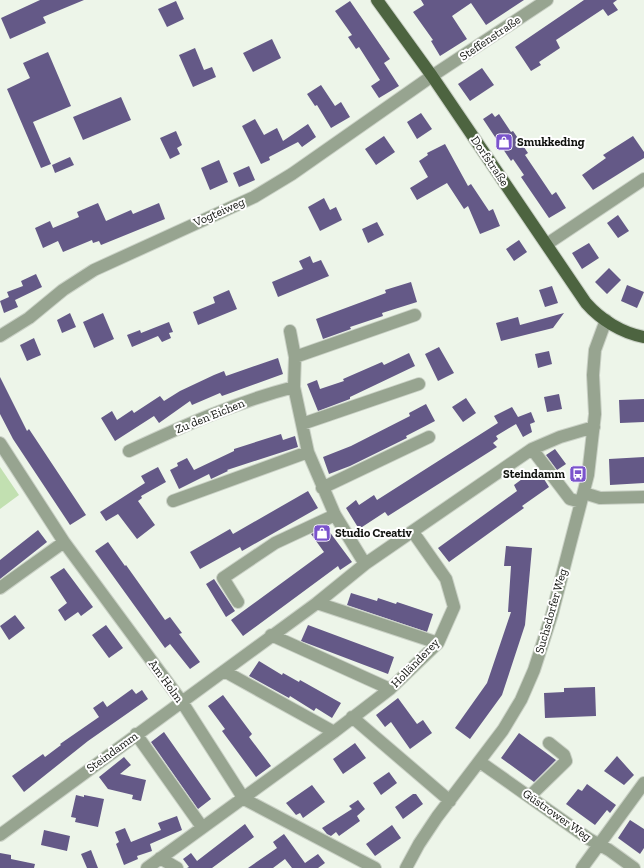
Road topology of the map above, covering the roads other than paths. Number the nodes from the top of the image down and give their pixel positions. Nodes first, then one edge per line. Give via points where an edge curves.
1 (377, 0) edge
2 (547, 0) edge
3 (432, 76) junction
4 (644, 179) edge
5 (547, 244) junction
6 (415, 315) dead end
7 (606, 320) junction
8 (290, 331) dead end
9 (0, 336) edge
10 (644, 337) edge
11 (294, 357) junction
12 (419, 384) dead end
13 (294, 387) junction
14 (302, 424) junction
15 (594, 427) junction
16 (429, 437) dead end
17 (0, 443) edge
18 (532, 449) junction
19 (129, 452) dead end
20 (308, 452) junction
21 (322, 488) junction
22 (582, 497) junction
23 (644, 497) edge
24 (173, 501) dead end
25 (335, 515) junction
26 (413, 532) junction
27 (64, 542) junction
28 (365, 564) junction
29 (0, 588) edge
30 (238, 602) dead end
31 (317, 603) junction
32 (271, 635) junction
33 (438, 642) junction
34 (224, 671) junction
35 (390, 689) junction
36 (182, 702) junction
37 (352, 717) junction
38 (334, 732) junction
39 (136, 734) junction
40 (549, 743) dead end
41 (480, 762) junction
42 (644, 783) edge
43 (530, 796) junction
44 (244, 799) junction
45 (450, 801) junction
46 (202, 827) junction
47 (0, 835) edge
48 (599, 845) junction
49 (160, 858) junction
50 (147, 868) edge
51 (177, 868) edge
52 (375, 868) edge
53 (406, 868) edge
54 (582, 868) edge
55 (634, 868) edge

1 - 3 main road, Dorfstraße
2 - 3 street, Steffenstraße
3 - 5 main road, Dorfstraße
3 - 9 street, Vogteiweg via 292,174 254,197 94,270
4 - 5 street
5 - 7 main road, Dorfstraße via 586,303
6 - 11 street
7 - 10 main road, Dorfstraße
7 - 15 street, Suchsdorfer Weg via 595,350
8 - 11 street
11 - 13 street
12 - 14 street
13 - 14 street
13 - 19 street, Zu den Eichen via 257,397 191,422
14 - 20 street
15 - 18 street, Steindamm
15 - 22 street, Suchsdorfer Weg via 588,475
16 - 21 street
17 - 27 street, Am Holm
18 - 22 street via 570,499
18 - 26 street, Steindamm
20 - 21 street
20 - 24 street
21 - 25 street
22 - 23 street
22 - 41 street, Suchsdorfer Weg via 552,614 534,670 521,700
25 - 28 street
25 - 30 street via 275,543 223,578
26 - 28 street, Steindamm
26 - 33 street, Holländerey via 446,580 454,607
27 - 29 street
27 - 36 street, Am Holm
28 - 31 street, Steindamm
31 - 32 street, Steindamm
31 - 33 street
32 - 34 street, Steindamm
32 - 35 street
33 - 35 street, Holländerey
34 - 36 street, Steindamm
34 - 38 street
35 - 37 street, Holländerey
36 - 39 street, Steindamm
36 - 44 street, Am Holm
37 - 38 street, Holländerey
37 - 45 street
38 - 44 street, Holländerey
39 - 46 street
39 - 47 street, Steindamm
40 - 43 street via 564,755 566,761
41 - 43 street, Güstrower Weg
41 - 45 street, Suchsdorfer Weg
42 - 48 street
43 - 48 street, Güstrower Weg
44 - 46 street, Holländerey
44 - 52 street, Am Holm
45 - 53 street, Suchsdorfer Weg via 419,844
46 - 49 street, Holländerey
48 - 54 street
48 - 55 street, Güstrower Weg
49 - 50 street, Holländerey
49 - 51 street

